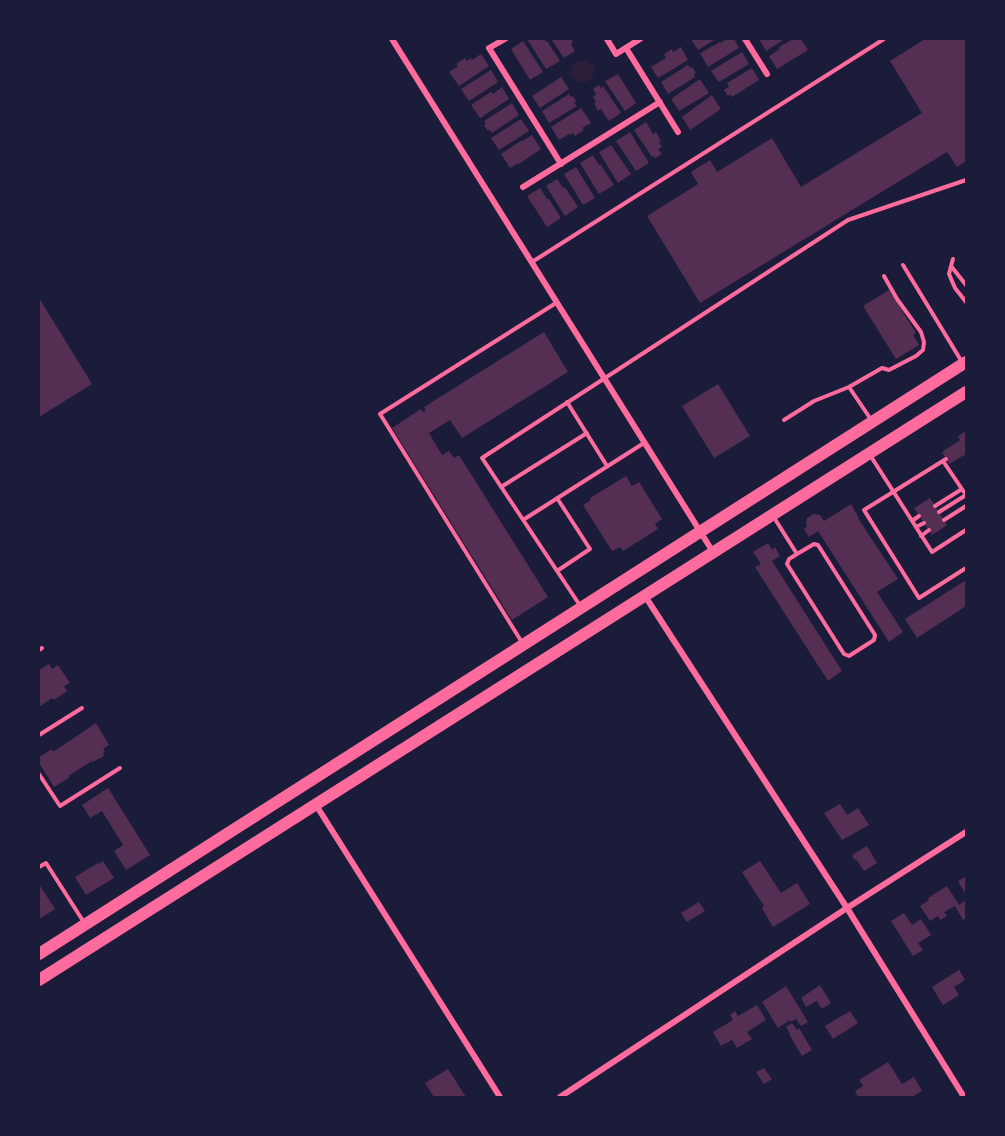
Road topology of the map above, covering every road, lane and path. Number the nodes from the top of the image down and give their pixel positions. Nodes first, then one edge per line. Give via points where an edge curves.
1 (392, 39) edge
2 (505, 39) edge
3 (607, 39) edge
4 (640, 39) edge
5 (745, 39) edge
6 (884, 39) edge
7 (626, 48) junction
8 (767, 74) dead end
9 (660, 102) junction
10 (678, 132) dead end
11 (561, 164) junction
12 (966, 180) edge
13 (524, 188) dead end
14 (953, 259) dead end
15 (531, 263) junction
16 (903, 265) dead end
17 (951, 266) junction
18 (884, 276) dead end
19 (966, 285) edge
20 (966, 302) edge
21 (556, 303) junction
22 (965, 365) edge
23 (603, 378) junction
24 (849, 387) junction
25 (966, 392) edge
26 (567, 402) junction
27 (784, 420) dead end
28 (872, 422) junction
29 (587, 433) junction
30 (644, 443) junction
31 (869, 453) junction
32 (607, 466) junction
33 (501, 487) junction
34 (962, 489) junction
35 (894, 491) junction
36 (966, 495) edge
37 (557, 498) junction
38 (935, 506) dead end
39 (966, 506) edge
40 (939, 512) dead end
41 (772, 515) junction
42 (919, 516) dead end
43 (523, 520) junction
44 (944, 520) dead end
45 (912, 521) junction
46 (924, 523) dead end
47 (916, 528) junction
48 (966, 530) edge
49 (929, 531) dead end
50 (700, 532) junction
51 (921, 536) junction
52 (713, 552) junction
53 (797, 554) junction
54 (966, 568) edge
55 (557, 571) junction
56 (644, 596) junction
57 (581, 608) junction
58 (523, 644) junction
59 (82, 708) dead end
60 (39, 735) edge
61 (120, 768) dead end
62 (39, 774) edge
63 (316, 804) junction
64 (966, 832) edge
65 (39, 867) edge
66 (847, 908) junction
67 (85, 924) junction
68 (39, 954) edge
69 (39, 980) edge
70 (500, 1097) edge
71 (560, 1097) edge
72 (964, 1097) edge

1 - 15 street
2 - 11 street via 489,48
3 - 7 street via 616,54
4 - 7 street
5 - 8 street
6 - 15 lane
7 - 9 street
9 - 10 street
9 - 11 street
11 - 13 street
12 - 23 lane via 848,220
14 - 17 lane
15 - 21 street
16 - 22 lane
17 - 19 lane
17 - 20 lane via 949,274
18 - 24 lane via 921,333 923,350
21 - 23 street
21 - 58 lane via 380,414
22 - 28 highway
23 - 26 lane
23 - 30 street
24 - 27 lane via 814,401
24 - 28 lane
25 - 31 highway
26 - 29 lane
26 - 33 lane via 482,458
28 - 50 highway
29 - 32 lane
29 - 33 lane
30 - 32 lane
30 - 50 street
31 - 35 lane
31 - 41 highway
32 - 37 lane
33 - 43 lane
34 - 35 lane via 944,460
34 - 36 lane
34 - 38 lane
35 - 45 lane
35 - 54 lane via 864,510 919,598
36 - 40 lane
37 - 43 lane
37 - 55 lane via 590,549
39 - 44 lane
41 - 52 highway
41 - 53 lane
42 - 45 lane
43 - 55 lane
45 - 47 lane
46 - 47 lane
47 - 51 lane
48 - 51 lane via 932,552
49 - 51 lane
50 - 52 street
50 - 57 highway
52 - 56 highway
53 - 53 lane via 787,564 844,654 849,656 874,640 875,635 818,545
55 - 57 lane
56 - 63 highway
56 - 66 street
57 - 58 highway
58 - 67 highway
59 - 60 lane
61 - 62 lane via 60,807
63 - 69 highway
63 - 70 street
64 - 66 street
65 - 67 lane via 45,863
66 - 71 street
66 - 72 street
67 - 68 highway

